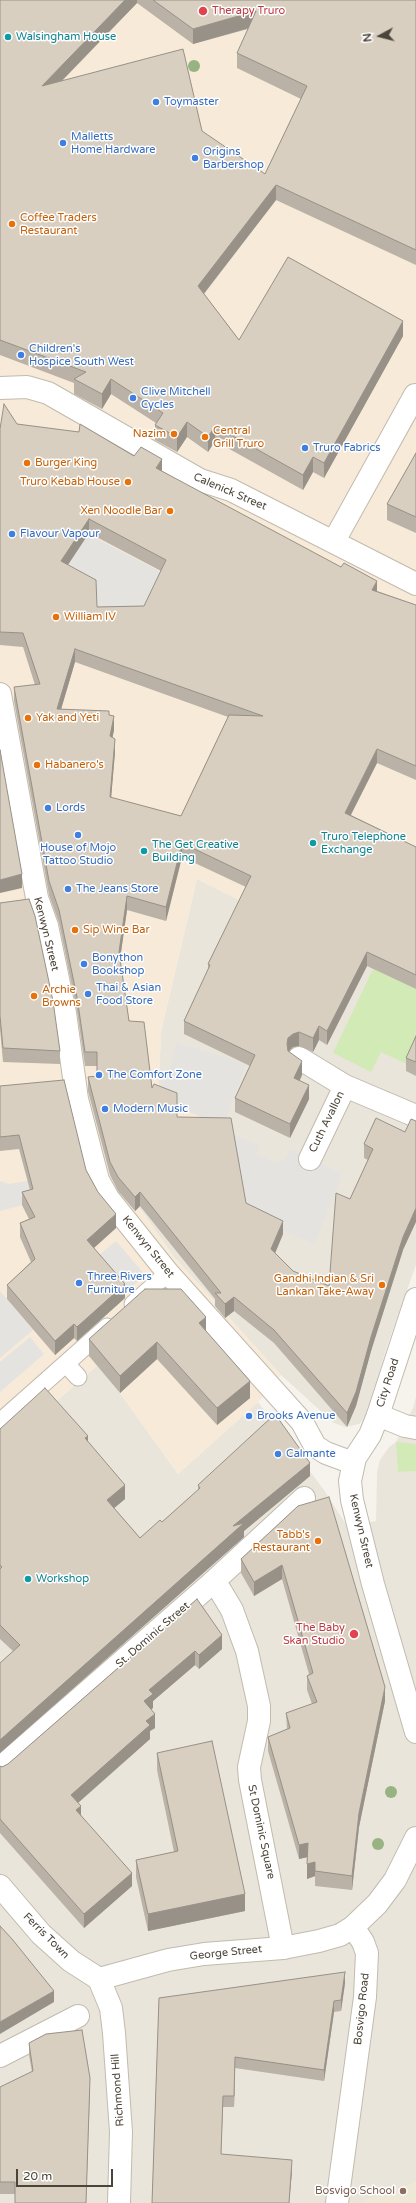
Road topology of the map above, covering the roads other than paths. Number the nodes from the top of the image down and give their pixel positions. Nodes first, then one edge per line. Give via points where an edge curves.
1 (0, 388) edge
2 (415, 395) edge
3 (334, 542) junction
4 (416, 584) edge
5 (0, 694) edge
6 (37, 898) junction
7 (15, 902) edge
8 (299, 1058) edge
9 (345, 1086) junction
10 (416, 1116) edge
11 (310, 1159) dead end
12 (168, 1272) junction
13 (416, 1299) edge
14 (66, 1364) junction
15 (78, 1377) dead end
16 (378, 1415) junction
17 (0, 1422) edge
18 (416, 1428) edge
19 (353, 1464) junction
20 (304, 1498) dead end
21 (212, 1583) junction
22 (416, 1732) edge
23 (0, 1768) edge
24 (416, 1838) edge
25 (0, 1886) edge
26 (353, 1927) junction
27 (283, 1948) junction
28 (99, 1979) junction
29 (78, 2016) dead end
30 (0, 2056) edge
31 (119, 2203) edge
32 (337, 2203) edge

1 - 3 street, Calenick Street via 27,387 48,393 200,480 231,490
2 - 3 street
3 - 4 street, Calenick Street
5 - 6 street, Kenwyn Street
6 - 7 street
6 - 12 street, Kenwyn Street via 47,926 65,1013 77,1099 98,1180 108,1198
8 - 9 street, Cuth Avallon
9 - 10 street, Cuth Avallon
9 - 11 street, Cuth Avallon
12 - 14 lane
12 - 19 street, Kenwyn Street via 302,1422 315,1446
13 - 16 street, City Road
14 - 15 lane
14 - 17 lane
16 - 18 street
16 - 19 street, City Road
19 - 22 street, Kenwyn Street via 350,1481 352,1500
20 - 21 street, St. Dominic Street
21 - 23 street, St. Dominic Street
21 - 27 street, St Dominic Square via 228,1603 248,1651 259,1706 259,1721 249,1767 250,1780
24 - 26 street via 395,1880 377,1904
25 - 28 street, Ferris Town via 41,1934 71,1961
26 - 27 street, George Street via 340,1935
26 - 32 street, Bosvigo Road via 367,1953 364,2005
27 - 28 street, George Street via 204,1954 168,1960
28 - 31 street, Richmond Hill via 111,2008 114,2033 121,2132
29 - 30 street

